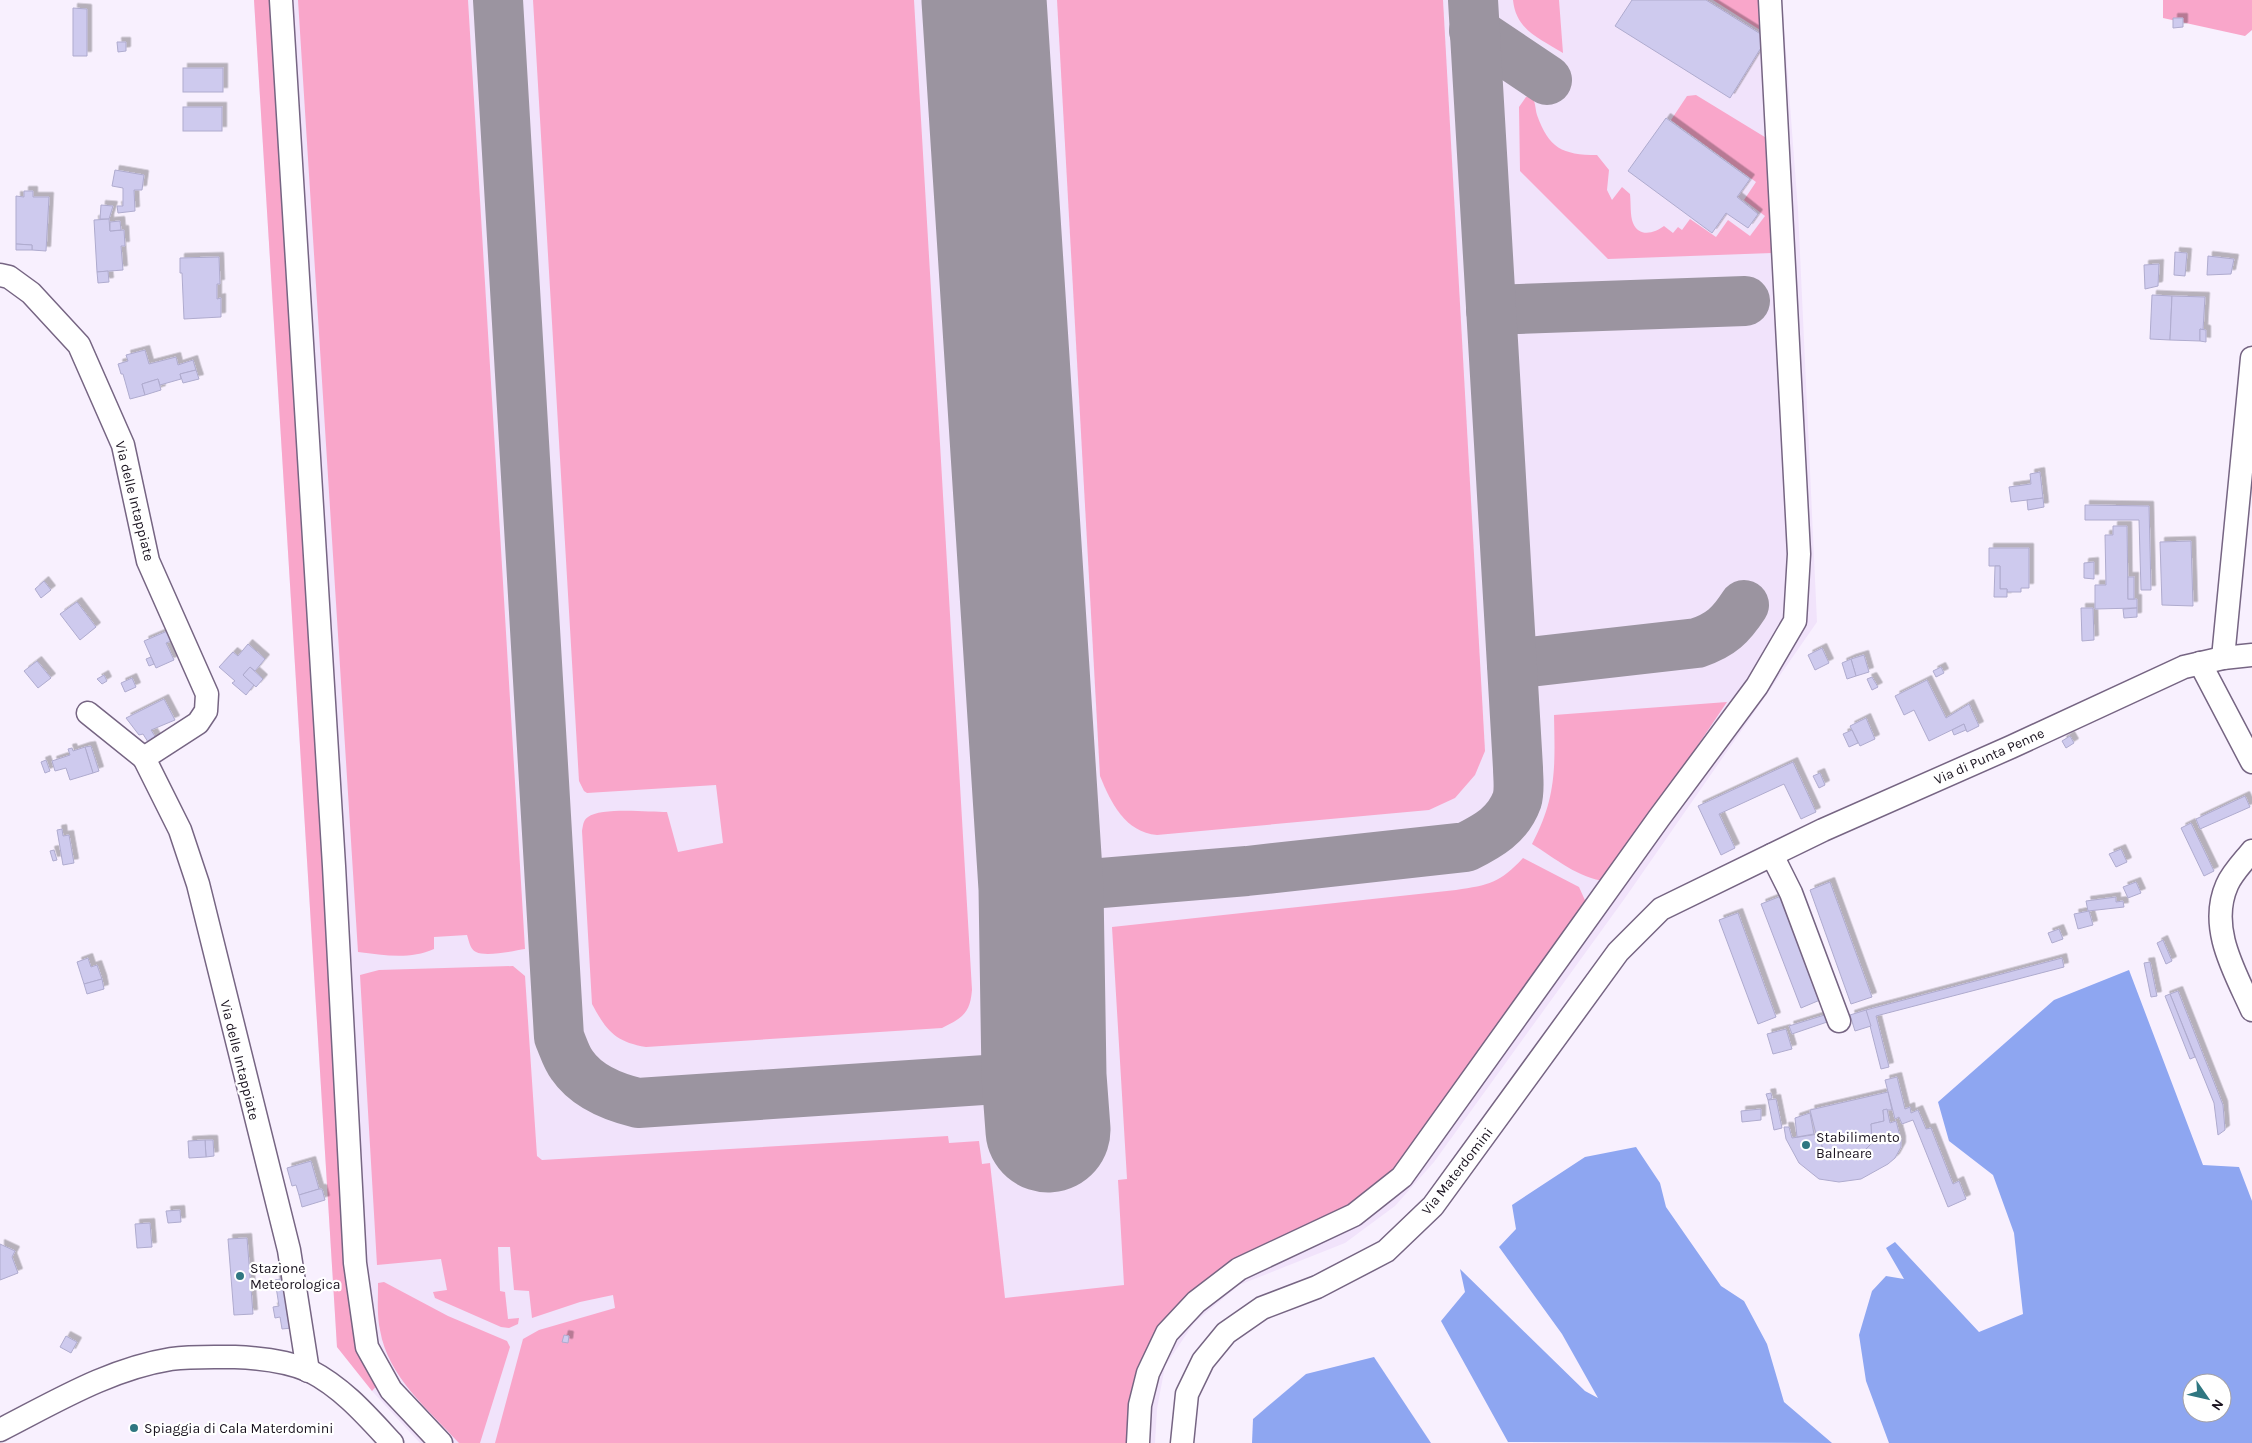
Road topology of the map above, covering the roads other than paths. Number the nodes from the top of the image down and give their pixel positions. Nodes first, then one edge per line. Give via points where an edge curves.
1 (281, 0) edge
2 (1770, 0) edge
3 (0, 275) edge
4 (2252, 358) edge
5 (2251, 380) edge
6 (2252, 655) edge
7 (2222, 658) junction
8 (2200, 663) junction
9 (88, 713) dead end
10 (144, 758) junction
11 (2252, 762) edge
12 (2252, 851) edge
13 (1772, 855) junction
14 (1730, 875) joint
15 (2252, 1010) edge
16 (1839, 1021) dead end
17 (308, 1371) junction
18 (0, 1430) edge
19 (392, 1443) edge
20 (441, 1443) edge
21 (1138, 1443) edge
22 (1182, 1443) edge

1 - 20 street via 355,1263 367,1348 391,1390
2 - 21 street via 1800,554 1794,622 1756,686 1402,1177 1354,1216 1239,1269 1196,1302 1167,1333 1148,1373 1140,1405
3 - 10 street, Via delle Intappiate via 31,293 79,345 123,444 148,561 207,694 206,710 198,723
4 - 5 street
5 - 7 street
6 - 7 street, Via di Punta Penne
7 - 8 street, Via di Punta Penne
8 - 11 street
8 - 13 street, Via di Punta Penne via 2184,667
9 - 10 street, Via delle Intappiate
10 - 17 street, Via delle Intappiate via 180,830 198,884 289,1250
12 - 15 street via 2227,884 2220,907 2224,947
13 - 14 street, Via di Punta Penne
13 - 16 street via 1791,893
14 - 22 street, Via Materdomini via 1661,909 1618,952 1433,1206 1386,1251 1317,1287 1262,1308 1226,1333 1203,1361 1187,1394
17 - 18 street via 275,1361 245,1358 171,1359 132,1368 89,1384
17 - 19 street via 358,1405

